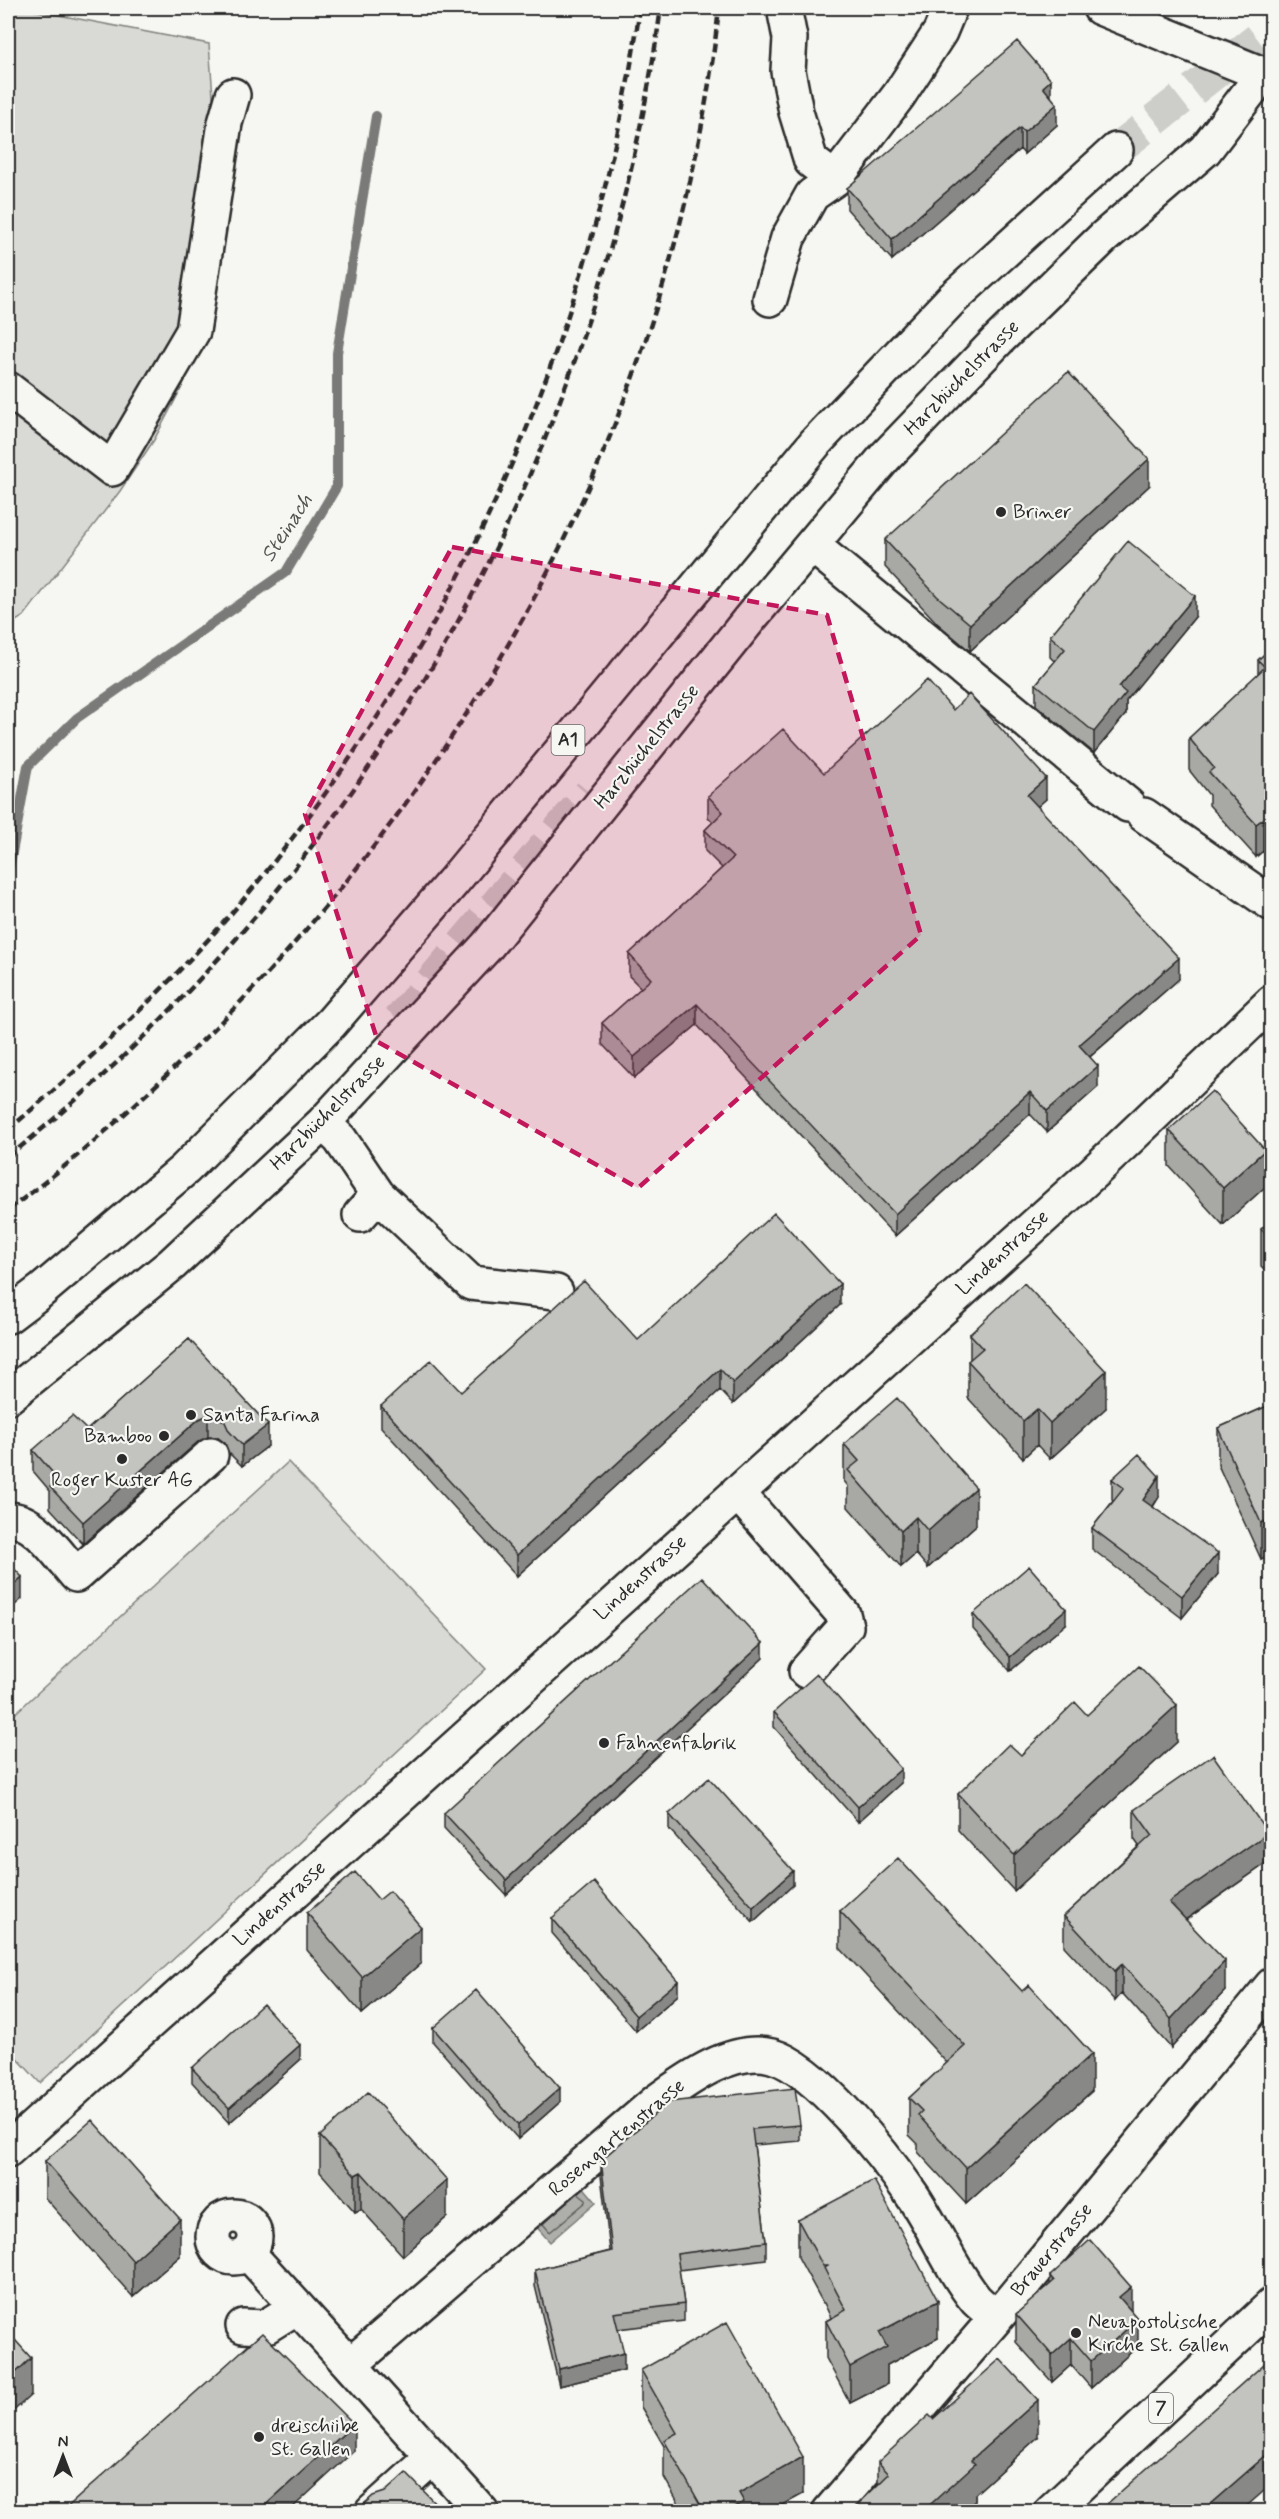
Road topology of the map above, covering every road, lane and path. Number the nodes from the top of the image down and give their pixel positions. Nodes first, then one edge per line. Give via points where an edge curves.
1 (784, 8) edge
2 (950, 8) edge
3 (1100, 8) edge
4 (1266, 75) edge
5 (233, 95) dead end
6 (1116, 150) tunnel mouth
7 (835, 179) junction
8 (770, 299) dead end
9 (8, 389) edge
10 (813, 545) junction
11 (1272, 904) edge
12 (1272, 1002) edge
13 (323, 1123) junction
14 (556, 1292) dead end
15 (8, 1316) edge
16 (8, 1397) edge
17 (211, 1455) dead end
18 (737, 1492) junction
19 (8, 1519) edge
20 (806, 1671) dead end
21 (1272, 1985) edge
22 (8, 2150) edge
23 (248, 2253) dead end
24 (1272, 2305) edge
25 (297, 2307) junction
26 (997, 2317) junction
27 (243, 2326) dead end
28 (350, 2366) junction
29 (433, 2457) junction
30 (372, 2511) edge
31 (482, 2511) edge
32 (829, 2511) edge
33 (1051, 2511) edge

1 - 7 main road via 790,38 788,71 796,112 811,162
2 - 7 main road via 940,32 899,95
3 - 4 main road
4 - 10 main road, Harzbüchelstrasse via 1205,150 1104,237 947,391 886,456
5 - 9 main road via 225,123 193,331 112,469
6 - 15 main road, A1 via 952,299 816,442 453,882 331,1023 185,1169
7 - 8 main road via 812,195 788,238
10 - 11 main road via 1136,810
10 - 13 main road, Harzbüchelstrasse via 487,946
12 - 18 main road, Lindenstrasse via 1095,1171
13 - 14 main road via 339,1139 369,1205 471,1283
13 - 16 main road, Harzbüchelstrasse via 172,1264
17 - 19 main road via 76,1575 41,1535 15,1519
18 - 20 main road via 843,1614 846,1626
18 - 22 main road, Lindenstrasse
21 - 26 main road, Brauerstrasse
23 - 25 main road
24 - 33 main road, 7
25 - 27 main road via 265,2327
25 - 28 main road
26 - 28 main road, Rosengartenstrasse via 976,2301 912,2195 818,2085 771,2055 743,2056 697,2072 657,2101
26 - 32 main road, Brauerstrasse
28 - 29 main road
29 - 30 main road
29 - 31 main road

